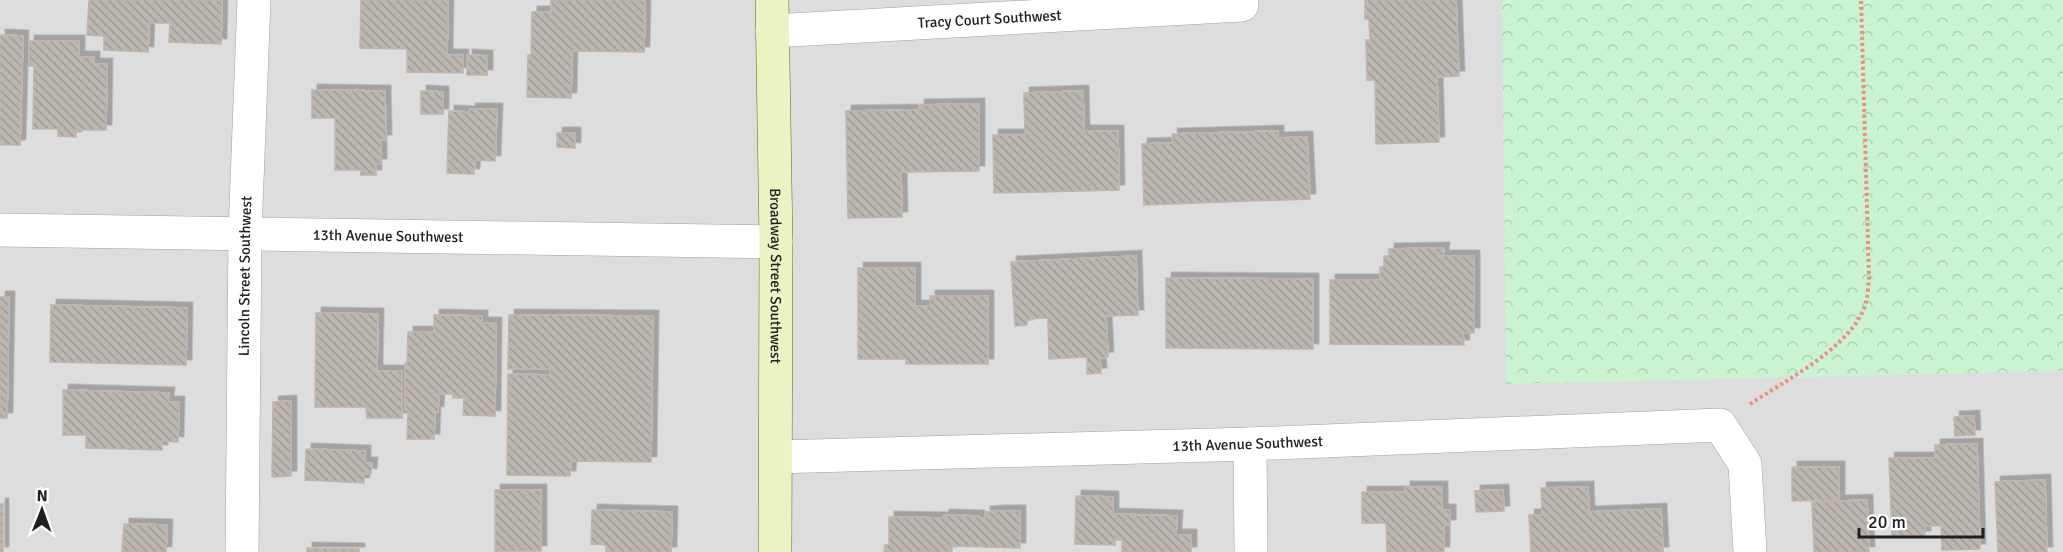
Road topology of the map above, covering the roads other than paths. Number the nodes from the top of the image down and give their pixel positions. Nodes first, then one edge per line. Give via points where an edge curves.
1 (254, 0) edge
2 (1242, 5) dead end
3 (772, 16) edge
4 (0, 230) edge
5 (245, 233) junction
6 (776, 242) junction
7 (1250, 444) junction
8 (776, 457) junction
9 (242, 552) edge
10 (775, 552) edge
11 (1251, 552) edge
12 (1750, 552) edge

1 - 5 street, Lincoln Street Southwest
2 - 3 street, Tracy Court Southwest
3 - 6 street, Broadway Street Southwest
4 - 5 street, 13th Avenue Southwest
5 - 6 street, 13th Avenue Southwest
5 - 9 street, Lincoln Street Southwest
6 - 8 street, Broadway Street Southwest
7 - 8 street, 13th Avenue Southwest
7 - 11 street
7 - 12 street, 13th Avenue Southwest via 1720,425 1745,464
8 - 10 street, Broadway Street Southwest

